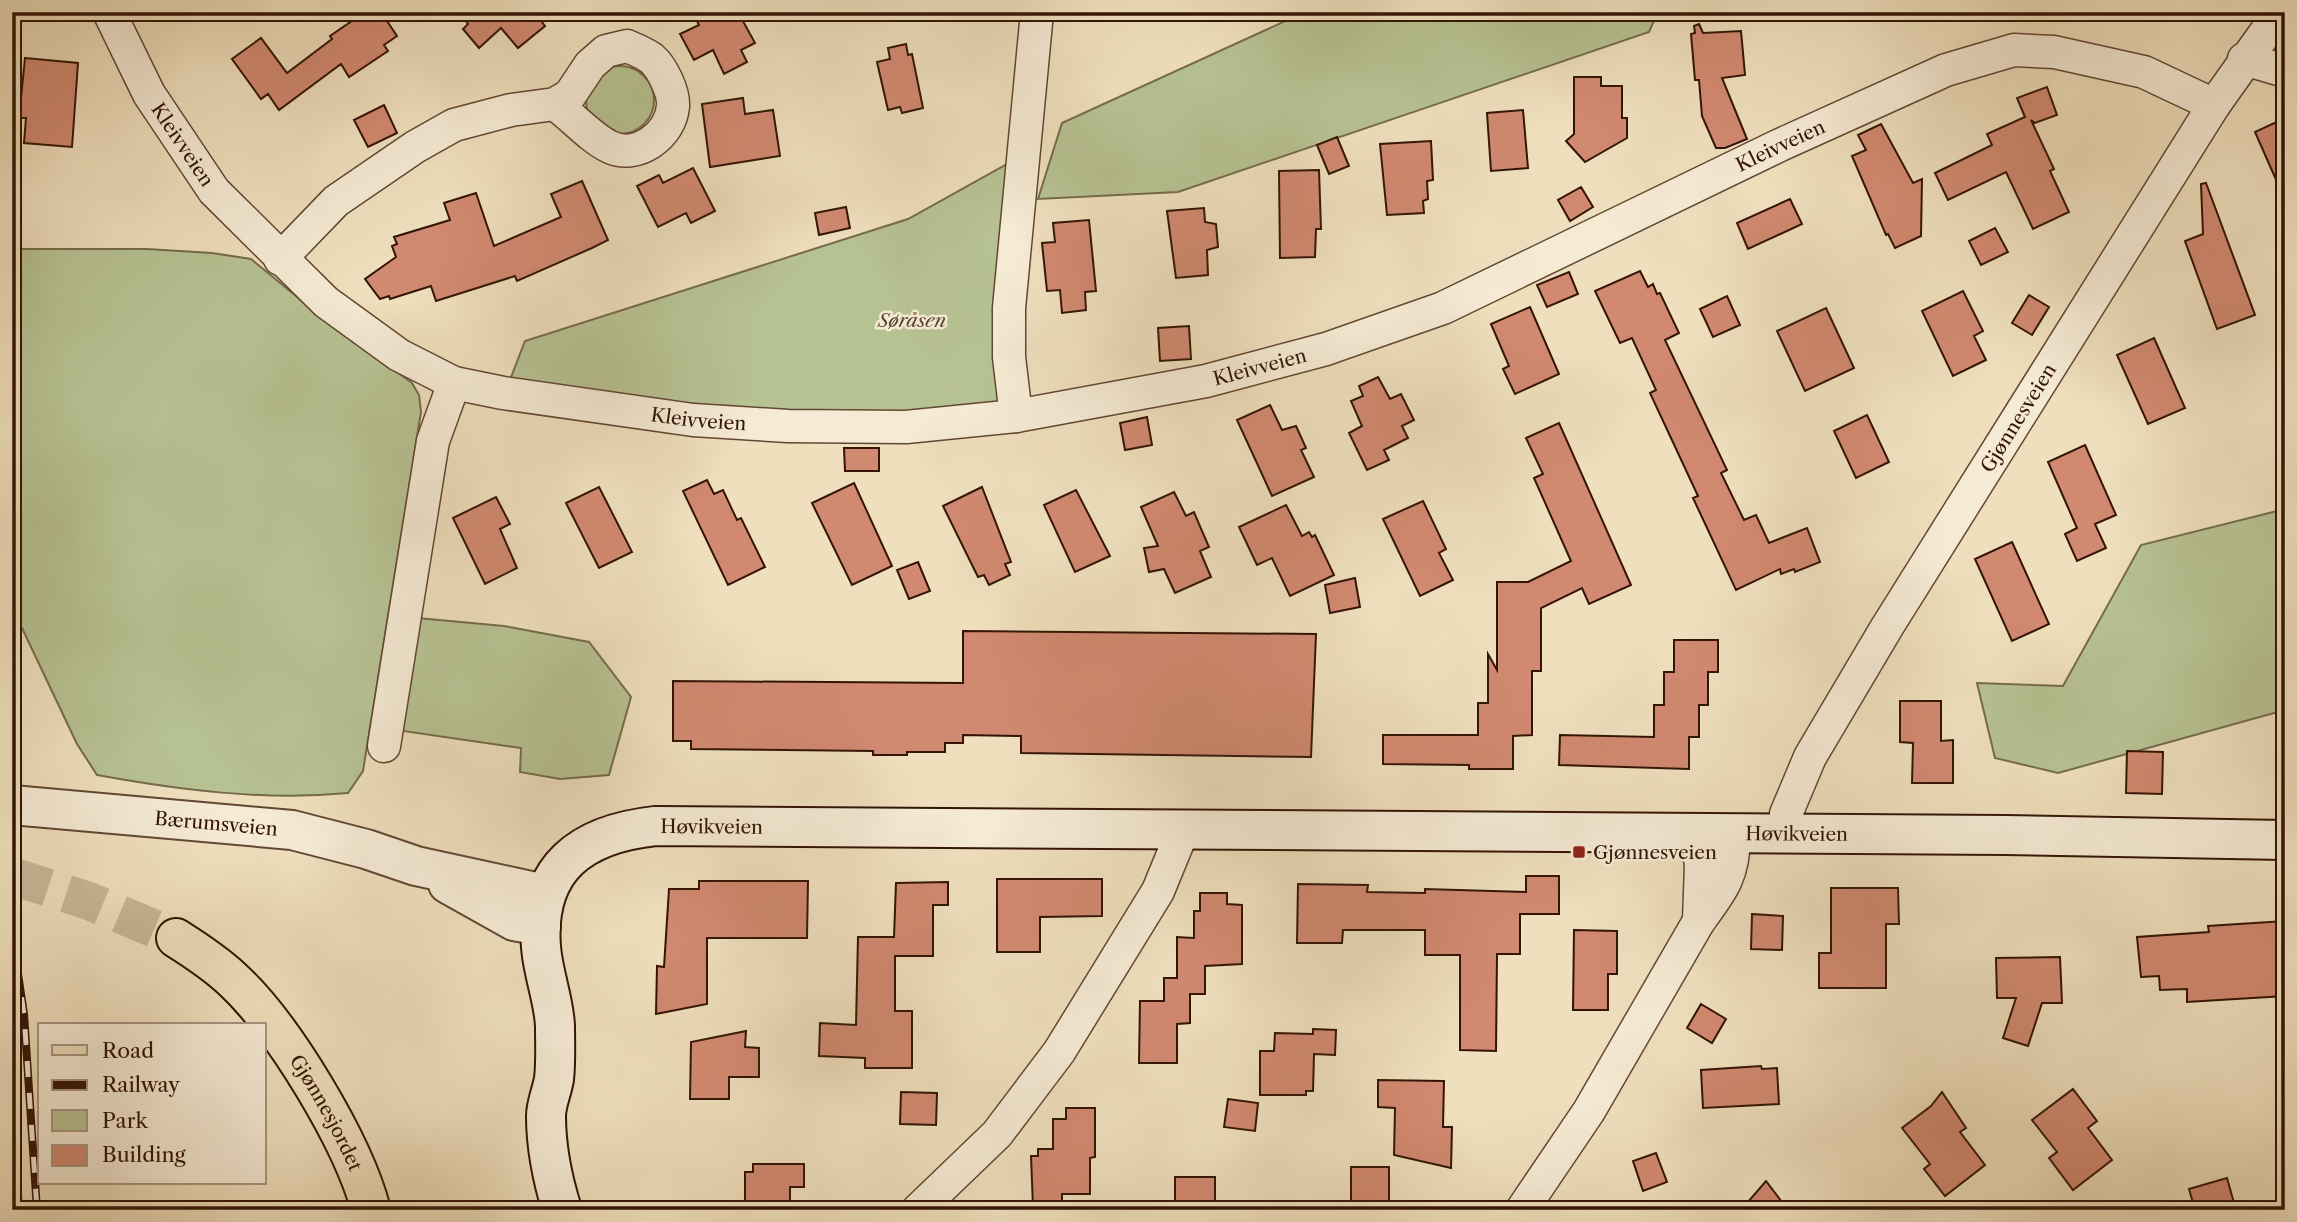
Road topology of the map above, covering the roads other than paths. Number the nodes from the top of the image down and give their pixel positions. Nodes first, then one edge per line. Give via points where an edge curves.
1 (109, 12) edge
2 (1037, 12) edge
3 (2280, 12) edge
4 (2244, 59) junction
5 (2285, 71) edge
6 (555, 104) dead end
7 (2214, 105) junction
8 (280, 258) junction
9 (454, 383) junction
10 (1016, 416) junction
11 (384, 746) dead end
12 (12, 804) edge
13 (1183, 830) junction
14 (1695, 835) junction
15 (1784, 835) junction
16 (1734, 836) junction
17 (2285, 840) edge
18 (543, 910) junction
19 (1699, 921) junction
20 (176, 938) tunnel mouth
21 (371, 1210) edge
22 (562, 1210) edge
23 (918, 1210) edge
24 (1522, 1210) edge

1 - 8 street, Kleivveien via 149,94 183,149 214,191
2 - 10 street via 1009,308
3 - 4 street, Gjønnesveien
4 - 5 street
4 - 7 street, Gjønnesveien
6 - 8 street via 454,125 336,201
7 - 10 street, Kleivveien via 2144,72 2054,52 2014,50 1983,58 1946,70 1780,145 1443,308 1325,349 1206,381
7 - 15 street, Gjønnesveien via 1817,745 1786,814
8 - 9 street, Kleivveien via 364,332
9 - 10 street, Kleivveien via 579,406 788,426 906,427
9 - 11 street via 433,441
12 - 18 main road, Bærumsveien via 292,830 416,866 514,921
13 - 14 main road, Høvikveien
13 - 18 main road, Høvikveien via 655,826 620,830 570,857
13 - 23 street via 1158,891 1059,1052 997,1134
14 - 16 main road, Høvikveien
14 - 19 street via 1701,864
15 - 16 main road, Høvikveien
15 - 17 main road, Høvikveien
16 - 19 street via 1734,863
18 - 22 main road via 546,983 555,1022 554,1077 546,1114
19 - 24 street via 1588,1111
20 - 21 main road, Gjønnesjordet via 232,979 281,1037 344,1140

